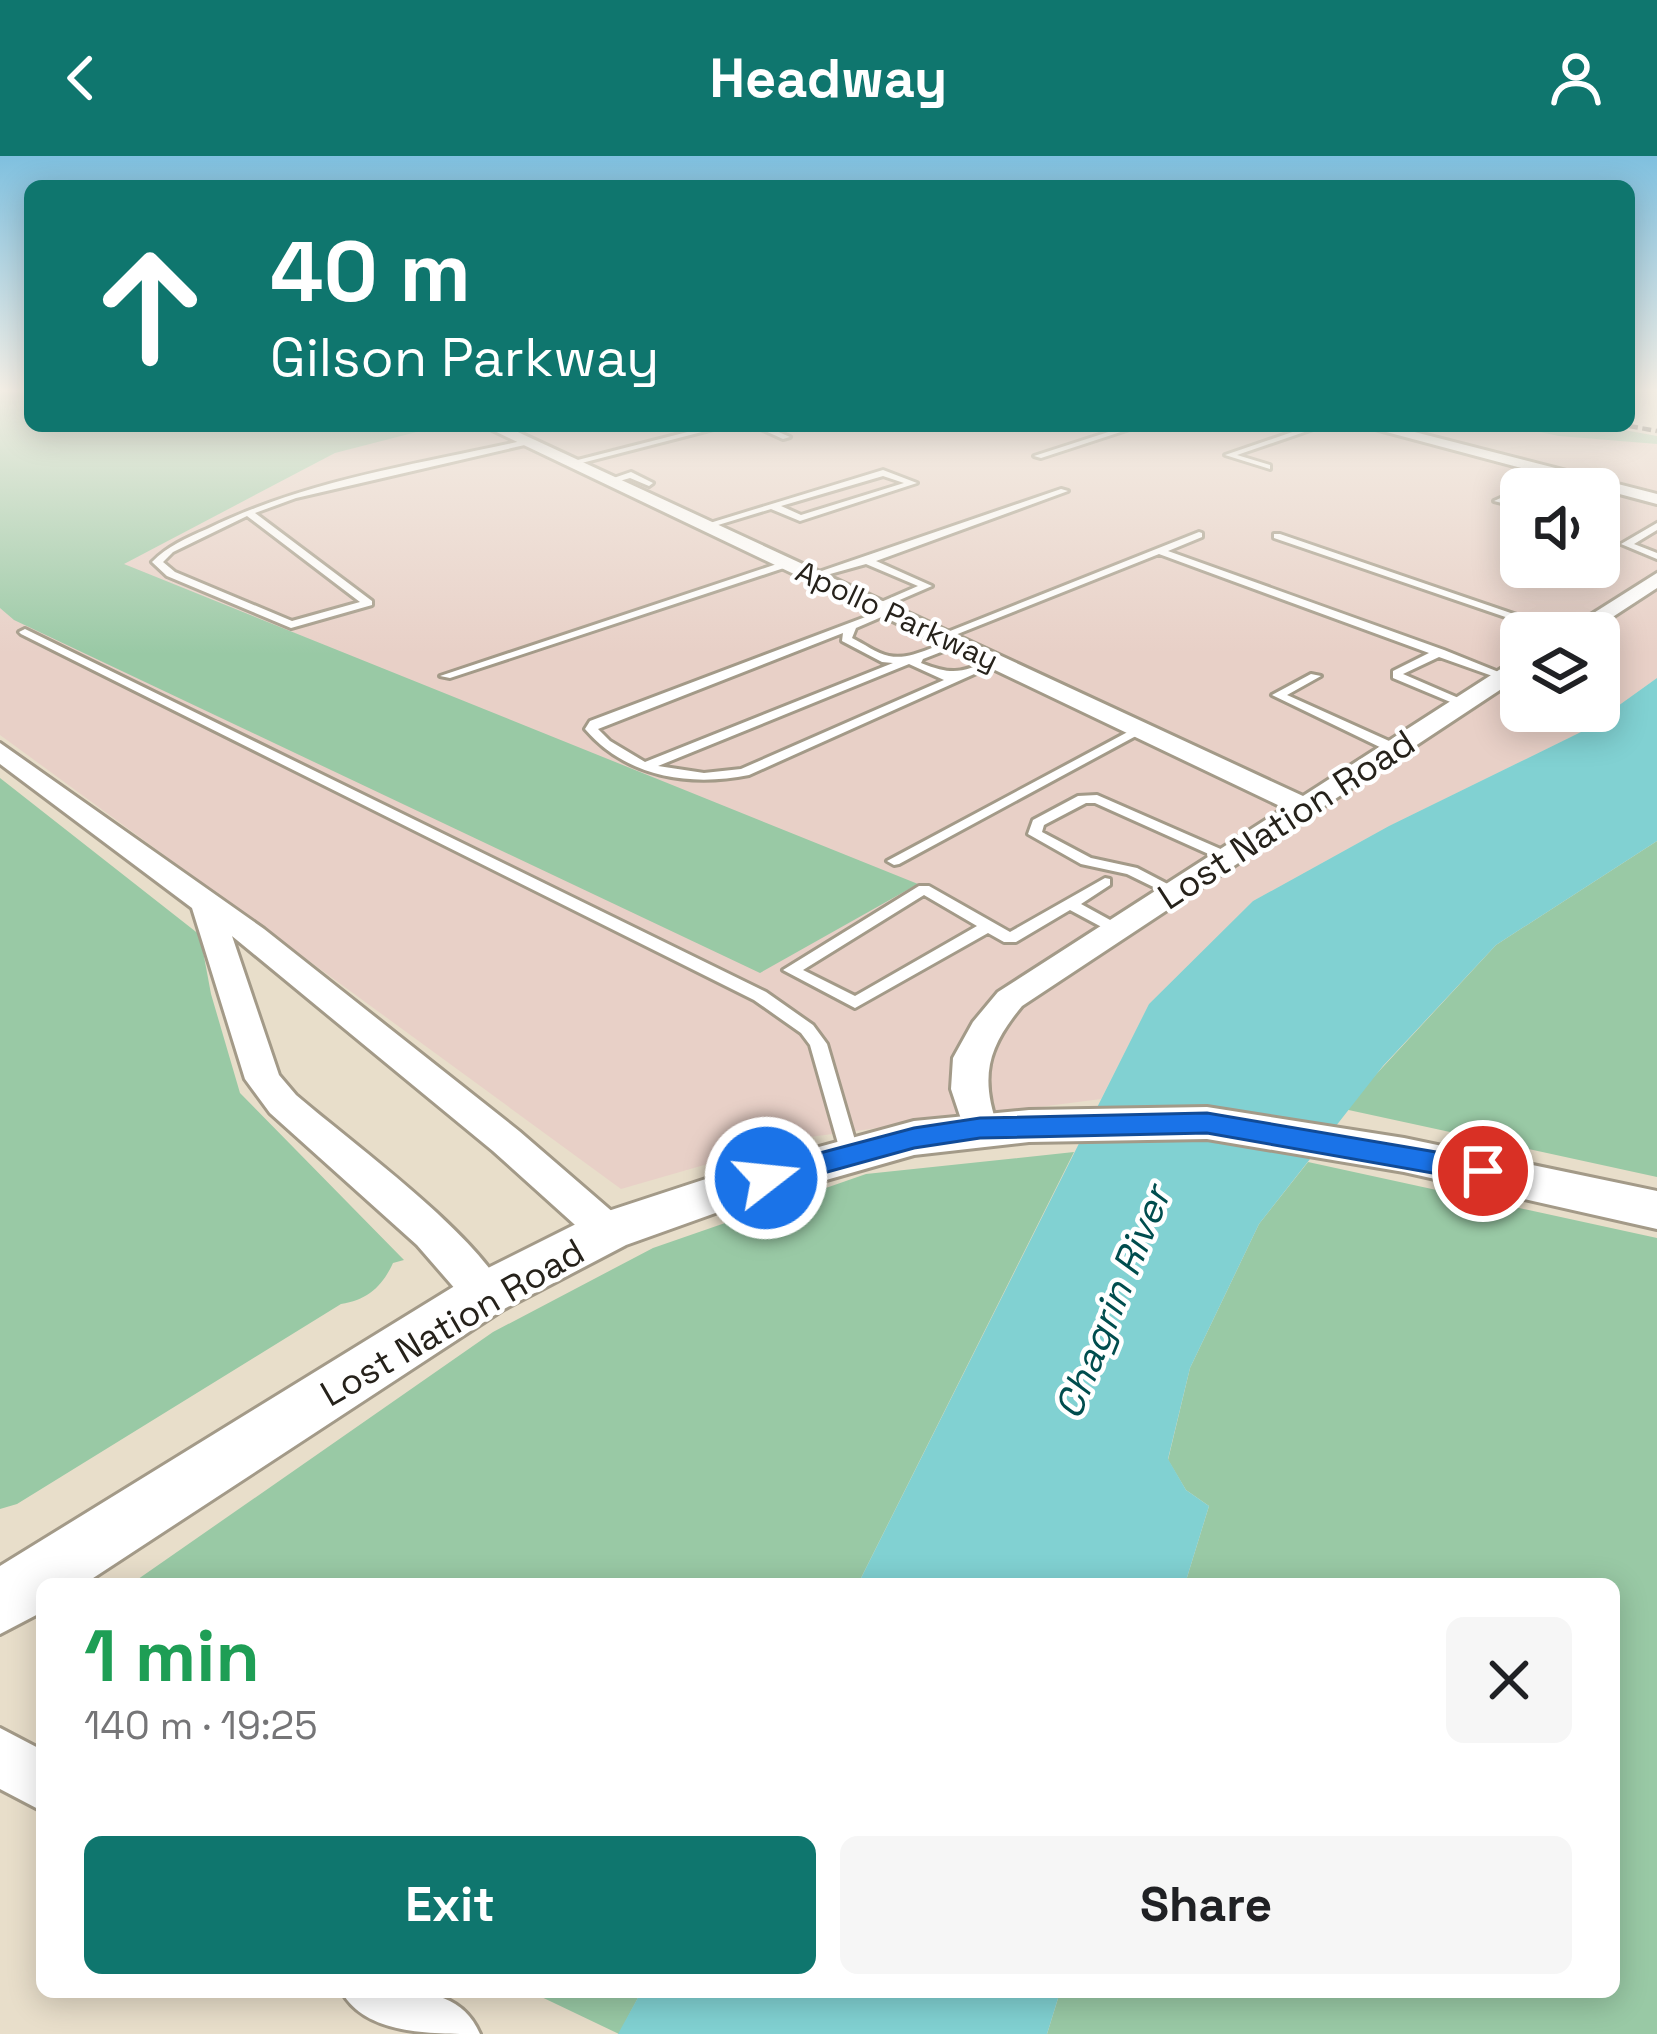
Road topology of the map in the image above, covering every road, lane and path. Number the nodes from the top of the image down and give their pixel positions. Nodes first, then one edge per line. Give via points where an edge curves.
1 (368, 479) edge
2 (604, 479) edge
3 (618, 479) edge
4 (640, 479) edge
5 (861, 479) edge
6 (901, 479) edge
7 (609, 481) junction
8 (650, 483) dead end
9 (1620, 489) edge
10 (1064, 491) dead end
11 (1657, 499) edge
12 (772, 506) junction
13 (248, 512) junction
14 (705, 526) junction
15 (1657, 526) edge
16 (1198, 536) dead end
17 (1277, 536) dead end
18 (1160, 550) junction
19 (1657, 556) edge
20 (868, 560) junction
21 (786, 564) junction
22 (812, 576) junction
23 (1657, 579) edge
24 (883, 609) junction
25 (1501, 612) edge
26 (1606, 612) edge
27 (851, 626) junction
28 (25, 632) dead end
29 (948, 640) junction
30 (1440, 652) junction
31 (917, 657) junction
32 (995, 662) junction
33 (1500, 668) edge
34 (965, 675) junction
35 (446, 676) dead end
36 (1315, 676) dead end
37 (1500, 679) edge
38 (1464, 703) junction
39 (1141, 730) junction
40 (1394, 748) junction
41 (0, 751) edge
42 (646, 766) junction
43 (1303, 806) junction
44 (1227, 857) junction
45 (894, 861) dead end
46 (1105, 882) dead end
47 (1174, 893) junction
48 (1070, 904) junction
49 (207, 907) junction
50 (987, 927) junction
51 (1116, 929) junction
52 (980, 1128) junction
53 (850, 1154) junction
54 (1657, 1210) edge
55 (608, 1231) junction
56 (485, 1294) junction
57 (38, 1578) edge
58 (36, 1579) edge
59 (0, 1602) edge
60 (0, 1756) edge
61 (36, 1779) edge
62 (384, 1998) edge
63 (448, 2034) edge

1 - 13 lane
2 - 7 street, Apollo Parkway
3 - 7 lane
4 - 8 lane
5 - 12 lane
6 - 12 lane via 913,483 800,518
7 - 14 street, Apollo Parkway
9 - 11 street
10 - 20 lane
12 - 14 lane
13 - 13 lane via 300,551 368,603 292,625 157,562
14 - 21 street, Apollo Parkway
15 - 19 lane via 1626,544
16 - 18 lane
17 - 25 lane
18 - 29 lane
18 - 30 lane
20 - 22 lane
20 - 24 lane via 927,586
21 - 22 street, Apollo Parkway
21 - 35 lane
22 - 24 street, Apollo Parkway
23 - 26 street
24 - 27 lane
24 - 29 street, Apollo Parkway
27 - 31 lane via 846,639 886,660
27 - 42 lane via 594,724 596,736
28 - 53 lane via 760,996 818,1044
29 - 31 lane
29 - 32 street, Apollo Parkway
30 - 33 lane
30 - 38 lane via 1397,674
31 - 34 lane via 915,665 934,674
31 - 42 lane
32 - 34 lane
32 - 39 street, Apollo Parkway
34 - 42 lane via 744,772 700,779
36 - 40 lane via 1278,695
37 - 38 street, Lost Nation Road
38 - 40 street, Lost Nation Road
39 - 43 street, Apollo Parkway
39 - 45 lane
40 - 43 street, Lost Nation Road
41 - 49 street
43 - 44 street, Lost Nation Road
44 - 47 street, Lost Nation Road
44 - 47 lane via 1097,799 1037,823 1035,834 1086,861 1132,871
46 - 48 lane
47 - 51 street, Lost Nation Road
48 - 50 lane via 1010,939
48 - 51 lane
49 - 55 street via 253,936
49 - 56 street via 263,1079
50 - 50 lane via 924,889 791,970 855,1003
51 - 52 street, Lost Nation Road via 1010,999 976,1037 966,1070
52 - 53 street, Lost Nation Road
52 - 54 street via 1207,1123
53 - 55 street, Lost Nation Road
55 - 56 street, Lost Nation Road
56 - 57 street, Lost Nation Road
58 - 59 street, Lost Nation Road
60 - 61 street
62 - 63 street

